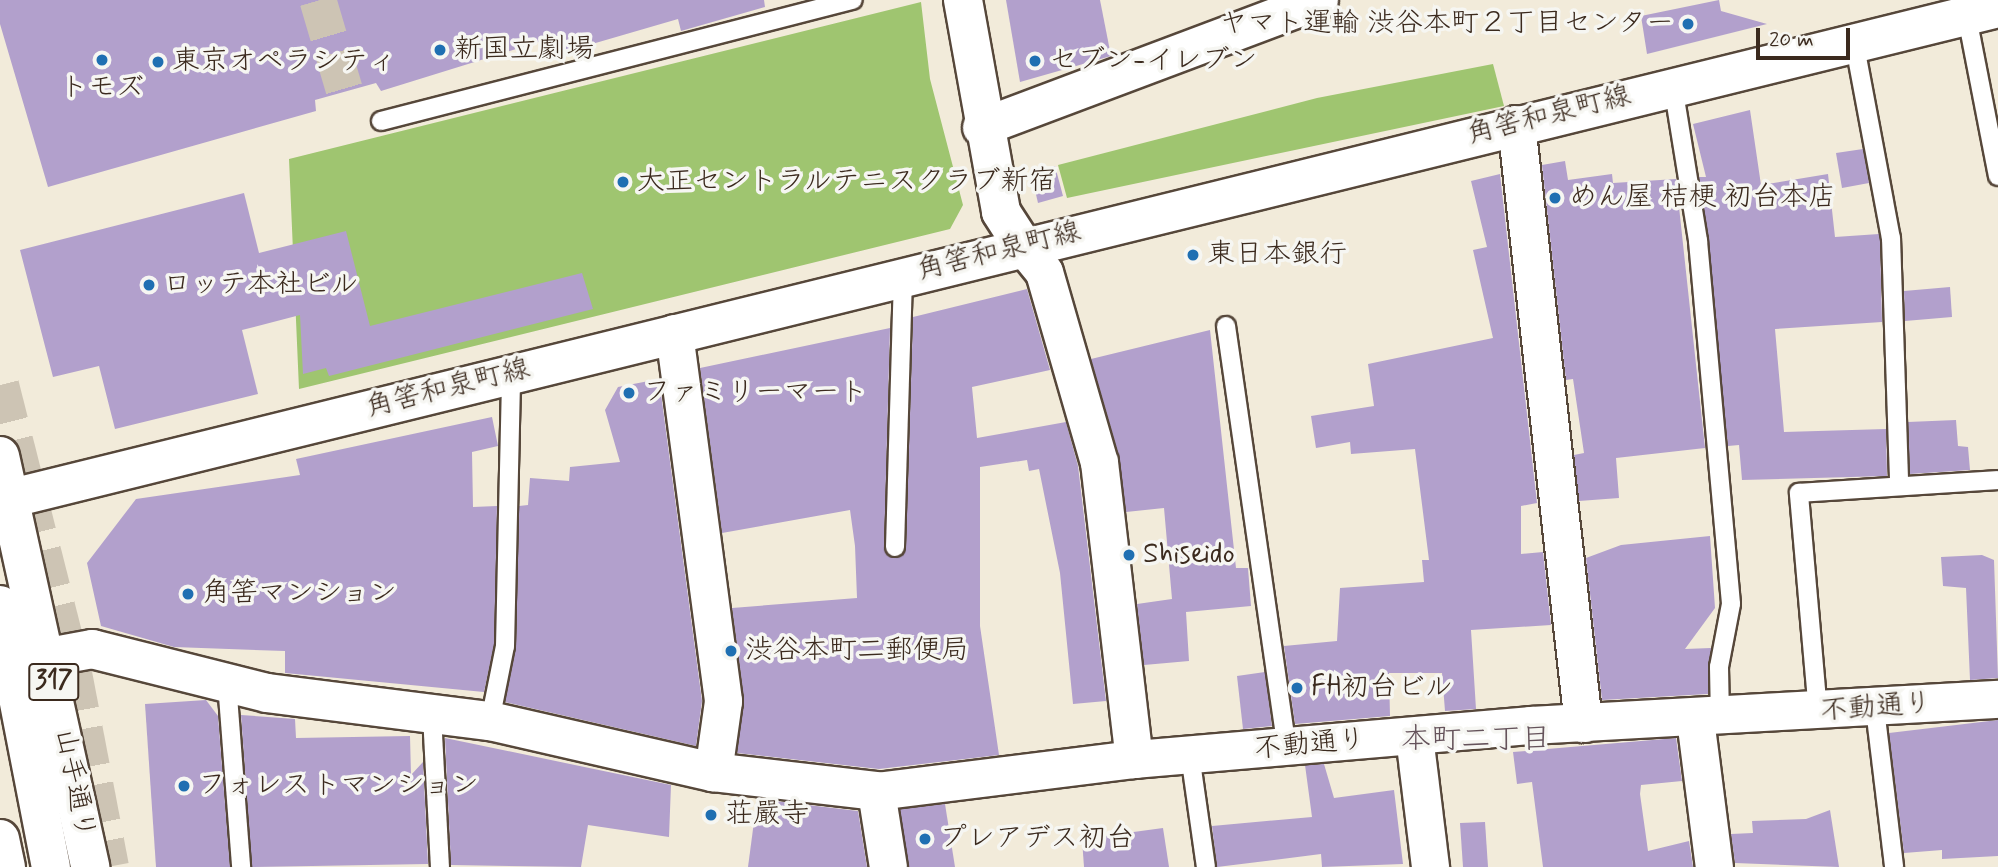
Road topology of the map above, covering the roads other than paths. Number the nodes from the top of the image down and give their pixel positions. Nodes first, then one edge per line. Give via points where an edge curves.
1 (853, 0) edge
2 (963, 0) edge
3 (1298, 4) edge
4 (1977, 8) edge
5 (1854, 41) junction
6 (1673, 86) junction
7 (381, 121) dead end
8 (1517, 124) junction
9 (981, 127) junction
10 (1998, 176) edge
11 (1023, 246) junction
12 (903, 276) junction
13 (1226, 326) dead end
14 (674, 333) junction
15 (511, 374) junction
16 (0, 456) edge
17 (1998, 480) edge
18 (1899, 484) junction
19 (5, 499) edge
20 (895, 547) dead end
21 (0, 606) edge
22 (49, 657) junction
23 (227, 683) junction
24 (1998, 699) edge
25 (1875, 709) junction
26 (0, 710) edge
27 (1818, 712) junction
28 (432, 715) junction
29 (1707, 719) junction
30 (490, 721) junction
31 (1583, 723) junction
32 (1413, 736) junction
33 (1287, 747) junction
34 (1190, 755) junction
35 (1135, 759) junction
36 (713, 772) junction
37 (876, 791) junction
38 (0, 839) edge
39 (5, 867) edge
40 (32, 867) edge
41 (51, 867) edge
42 (90, 867) edge
43 (241, 867) edge
44 (440, 867) edge
45 (888, 867) edge
46 (1206, 867) edge
47 (1430, 867) edge
48 (1714, 867) edge
49 (1894, 867) edge

1 - 7 lane
2 - 9 main road
3 - 9 street
4 - 5 main road, 角筈和泉町線
4 - 10 lane
5 - 6 main road, 角筈和泉町線
5 - 18 lane via 1891,238
6 - 8 main road, 角筈和泉町線
6 - 29 lane via 1698,241 1731,604
8 - 11 main road, 角筈和泉町線
8 - 31 street
9 - 11 main road via 1001,212
11 - 12 main road, 角筈和泉町線
11 - 35 street via 1044,272 1099,462
12 - 14 main road, 角筈和泉町線
12 - 20 lane
13 - 33 lane
14 - 15 main road, 角筈和泉町線
14 - 36 street via 723,701
15 - 19 main road, 角筈和泉町線
15 - 30 lane via 505,646
16 - 19 main road, 山手通り / 317
17 - 18 lane
18 - 27 lane via 1799,493
19 - 22 main road, 山手通り / 317
21 - 41 main road
22 - 23 main road via 92,649
22 - 42 main road, 山手通り / 317
23 - 28 main road
23 - 43 lane
24 - 25 street, 不動通り
25 - 27 street, 不動通り
25 - 49 lane
26 - 40 main road
27 - 29 street, 不動通り
28 - 30 main road
28 - 44 lane
29 - 31 street, 不動通り
29 - 48 street
30 - 36 main road
31 - 32 street, 不動通り
32 - 33 street, 不動通り
32 - 47 street
33 - 34 street, 不動通り
34 - 35 street, 不動通り
34 - 46 lane
35 - 37 street, 不動通り
36 - 37 main road
37 - 45 street
38 - 39 main road

